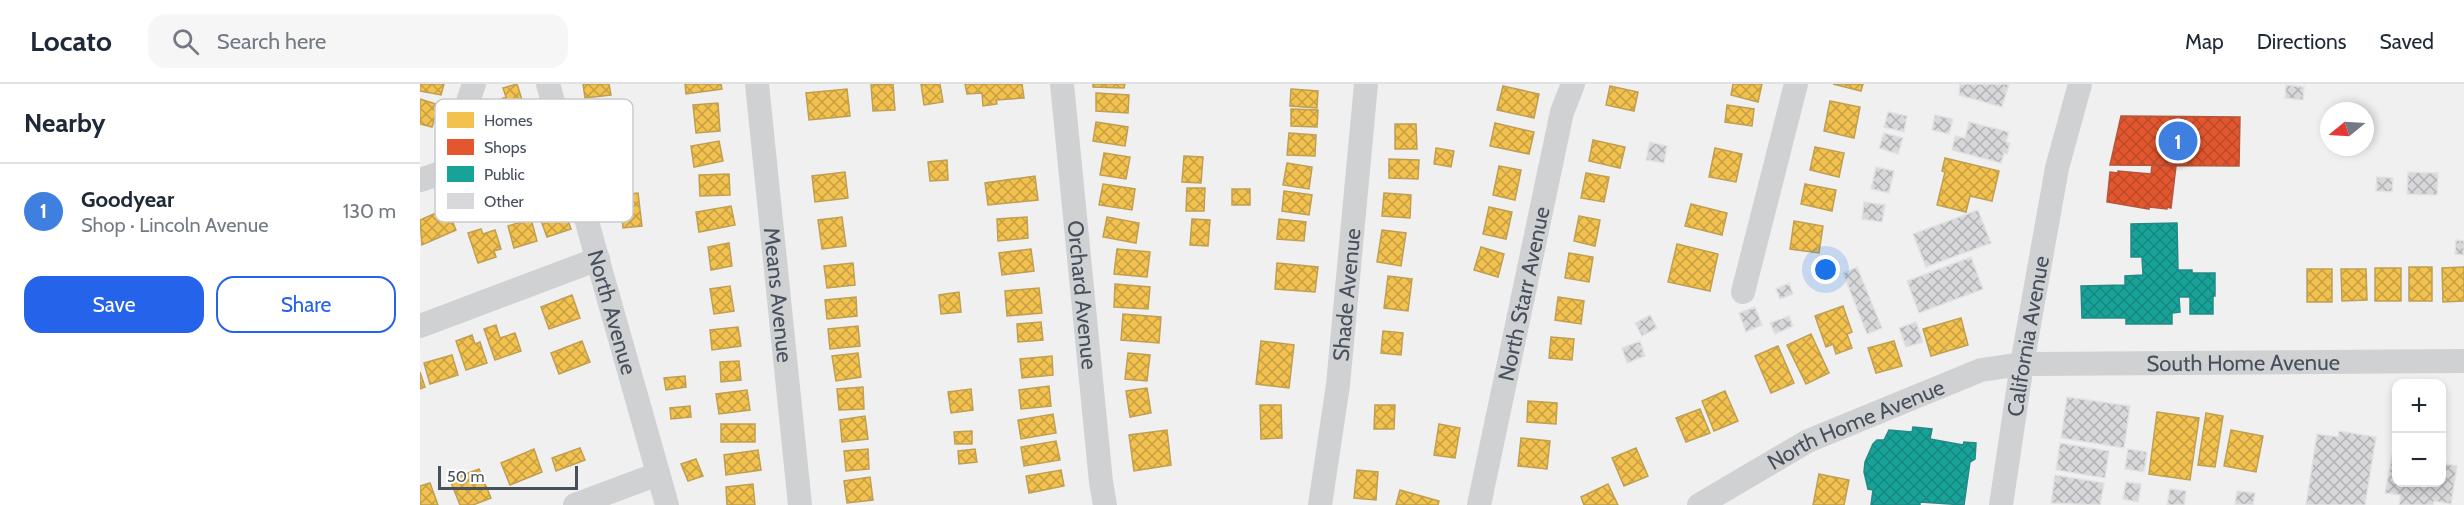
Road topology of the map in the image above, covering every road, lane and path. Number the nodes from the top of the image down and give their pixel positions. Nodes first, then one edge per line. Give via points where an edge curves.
1 (474, 84) edge
2 (548, 84) edge
3 (758, 84) edge
4 (1062, 84) edge
5 (1366, 84) edge
6 (1573, 84) edge
7 (1796, 84) edge
8 (2080, 84) edge
9 (469, 99) edge
10 (552, 99) edge
11 (435, 175) edge
12 (420, 180) edge
13 (587, 222) edge
14 (598, 259) junction
15 (1743, 292) dead end
16 (420, 326) edge
17 (2464, 362) edge
18 (2022, 364) junction
19 (658, 474) junction
20 (574, 505) edge
21 (667, 505) edge
22 (800, 505) edge
23 (1105, 505) edge
24 (1320, 505) edge
25 (1479, 505) edge
26 (1699, 505) edge
27 (2001, 505) edge

1 - 9 street
2 - 10 street, North Avenue
3 - 22 street, Means Avenue
4 - 23 street, Orchard Avenue
5 - 24 street, Shade Avenue via 1338,385
6 - 25 street, North Starr Avenue via 1562,112
7 - 15 street
8 - 18 street, California Avenue via 2057,168
11 - 12 street
13 - 14 street, North Avenue
14 - 16 street
14 - 19 street, North Avenue
17 - 18 street, South Home Avenue
18 - 26 street, North Home Avenue via 1981,370 1808,441
18 - 27 street, California Avenue
19 - 20 street
19 - 21 street, North Avenue

